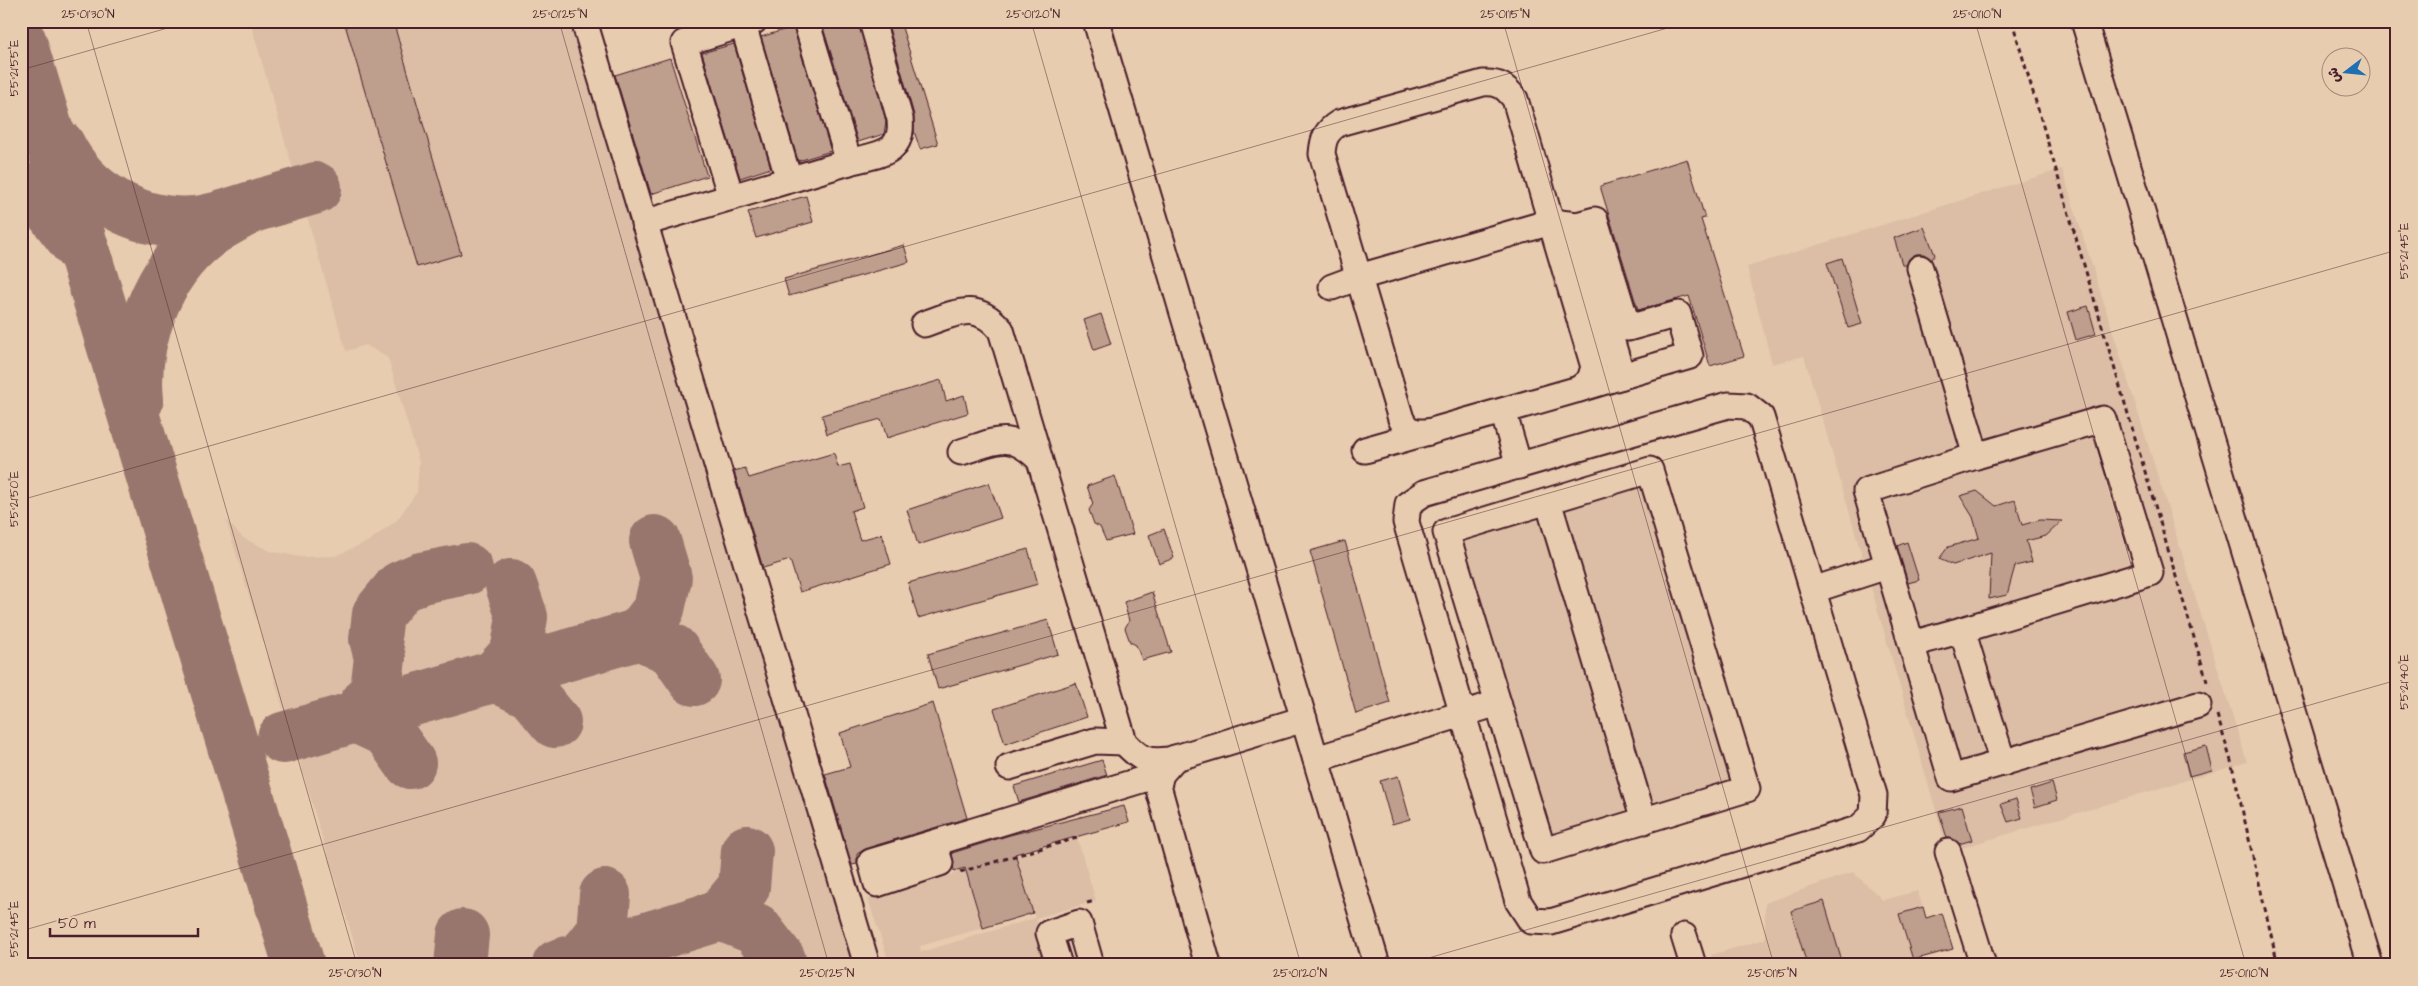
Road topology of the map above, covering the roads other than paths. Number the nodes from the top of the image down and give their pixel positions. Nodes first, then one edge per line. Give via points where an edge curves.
1 (584, 21) edge
2 (806, 21) edge
3 (872, 21) edge
4 (1096, 21) edge
5 (2084, 21) edge
6 (749, 23) edge
7 (849, 162) junction
8 (789, 180) junction
9 (731, 197) junction
10 (1551, 222) junction
11 (644, 223) junction
12 (1577, 225) junction
13 (1920, 268) dead end
14 (1359, 277) junction
15 (1332, 287) dead end
16 (924, 324) dead end
17 (1622, 376) junction
18 (1579, 389) junction
19 (1503, 411) junction
20 (1429, 432) junction
21 (1366, 450) dead end
22 (961, 452) dead end
23 (1976, 456) junction
24 (1040, 459) junction
25 (1519, 466) junction
26 (1548, 501) junction
27 (1887, 566) junction
28 (1813, 590) junction
29 (1962, 630) junction
30 (1912, 644) junction
31 (1498, 703) junction
32 (2198, 706) dead end
33 (1463, 714) junction
34 (1304, 719) junction
35 (1124, 742) junction
36 (1316, 759) junction
37 (2003, 763) junction
38 (1168, 766) junction
39 (1010, 767) dead end
40 (1135, 782) junction
41 (1644, 821) junction
42 (934, 844) dead end
43 (1948, 852) dead end
44 (1684, 936) dead end
45 (867, 965) edge
46 (1058, 965) edge
47 (1091, 965) edge
48 (1208, 965) edge
49 (1377, 965) edge
50 (1693, 965) edge
51 (1983, 965) edge
52 (2370, 965) edge

1 - 11 lane
2 - 7 lane
3 - 7 lane via 902,133 889,150
4 - 34 lane
5 - 52 lane
6 - 8 lane
6 - 9 lane via 684,43
7 - 8 lane
8 - 9 lane
9 - 11 lane
10 - 12 lane
10 - 14 lane
10 - 14 lane via 1515,98 1504,86 1494,82 1483,83 1339,123 1328,130 1322,154
10 - 18 lane via 1594,367 1590,380
11 - 45 lane
12 - 17 lane
12 - 17 lane via 1595,220 1628,328 1678,314 1690,356
13 - 23 lane
14 - 15 lane
14 - 20 lane via 1401,419 1407,429
16 - 24 lane via 960,312 975,311 990,318 1000,330
17 - 18 lane
18 - 19 lane
19 - 20 lane
19 - 25 lane
20 - 21 lane
22 - 24 lane via 1008,439 1024,444
23 - 27 lane via 1866,491
23 - 29 lane via 2103,419 2150,573
24 - 35 lane
25 - 28 lane via 1728,405 1747,406 1761,417
25 - 33 lane via 1424,493 1408,504 1406,522
26 - 31 lane via 1446,532
26 - 41 lane
26 - 41 lane via 1650,470 1747,790
27 - 28 lane
27 - 30 lane
28 - 33 lane via 1874,795 1873,815 1858,829 1551,922 1531,921 1518,901
29 - 30 lane
29 - 37 lane
30 - 37 lane via 1950,778
31 - 33 lane
31 - 41 lane via 1543,852
32 - 37 lane
33 - 36 lane
34 - 36 lane
34 - 38 lane
35 - 38 lane via 1136,755
35 - 39 lane via 1096,741
35 - 40 lane
36 - 49 lane
38 - 40 lane
38 - 48 lane via 1158,786
40 - 42 lane
43 - 51 lane
44 - 50 lane
46 - 47 lane via 1049,933 1079,923

